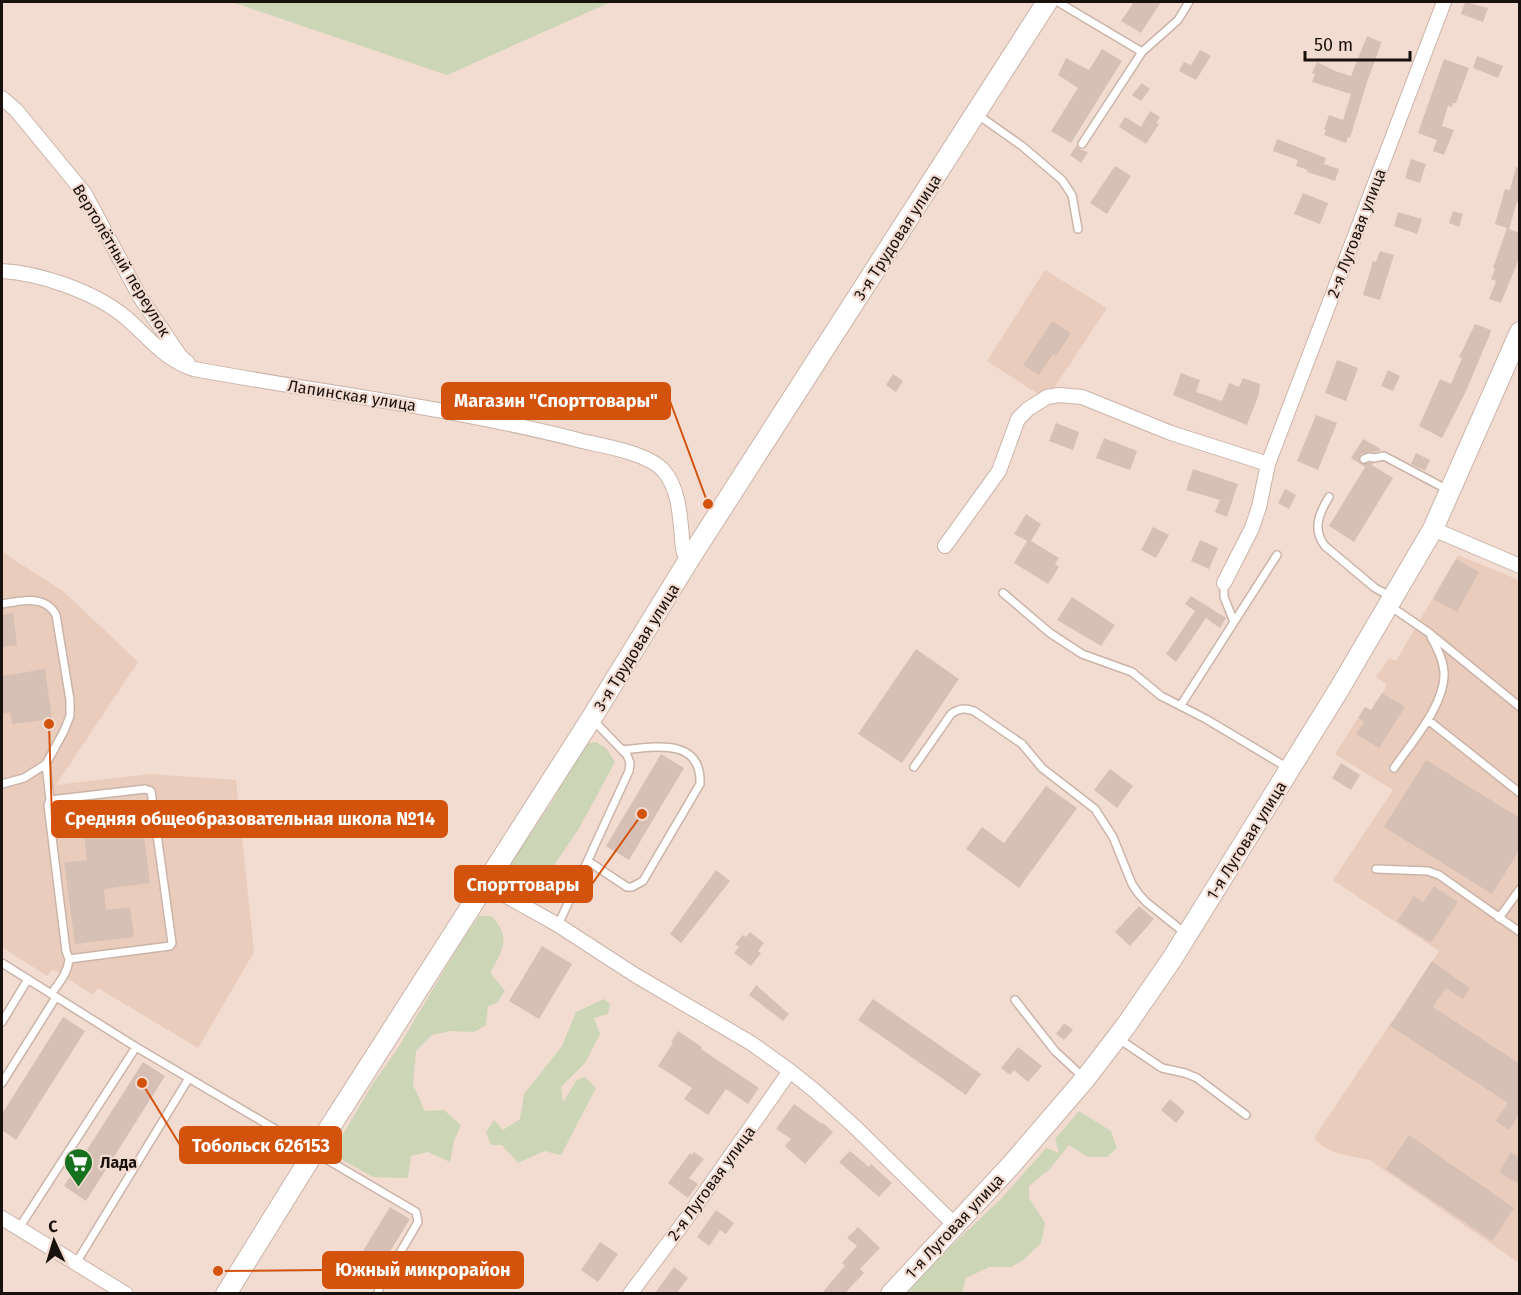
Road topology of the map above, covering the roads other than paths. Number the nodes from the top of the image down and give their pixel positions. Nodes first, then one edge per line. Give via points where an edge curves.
1 (1047, 2) edge
2 (1058, 2) edge
3 (1189, 2) edge
4 (1444, 2) edge
5 (1142, 52) junction
6 (2, 98) edge
7 (976, 114) junction
8 (1082, 144) dead end
9 (1078, 229) dead end
10 (2, 271) edge
11 (1520, 332) edge
12 (194, 369) junction
13 (1364, 459) dead end
14 (1268, 464) junction
15 (1450, 491) junction
16 (1329, 497) dead end
17 (1433, 529) junction
18 (945, 546) dead end
19 (1277, 555) dead end
20 (690, 558) junction
21 (1520, 566) edge
22 (1224, 583) joint
23 (1003, 593) dead end
24 (1392, 602) junction
25 (2, 604) edge
26 (1234, 622) junction
27 (1428, 632) junction
28 (1181, 705) junction
29 (1520, 707) edge
30 (591, 719) junction
31 (1428, 720) junction
32 (622, 750) junction
33 (46, 764) junction
34 (914, 768) dead end
35 (1394, 768) dead end
36 (1289, 769) junction
37 (2, 784) edge
38 (1520, 793) edge
39 (50, 800) junction
40 (588, 861) junction
41 (1376, 869) dead end
42 (485, 884) junction
43 (1520, 889) edge
44 (1499, 918) junction
45 (558, 925) junction
46 (1520, 932) edge
47 (1187, 935) junction
48 (69, 959) junction
49 (2, 963) edge
50 (28, 979) junction
51 (53, 996) junction
52 (1015, 1000) dead end
53 (2, 1022) edge
54 (1117, 1037) junction
55 (136, 1047) junction
56 (790, 1071) junction
57 (189, 1078) junction
58 (1085, 1079) junction
59 (2, 1083) edge
60 (1246, 1115) dead end
61 (314, 1152) junction
62 (2, 1218) edge
63 (955, 1225) junction
64 (19, 1228) junction
65 (76, 1263) junction
66 (126, 1293) edge
67 (226, 1293) edge
68 (378, 1293) edge
69 (630, 1293) edge
70 (891, 1293) edge

1 - 7 street, 3-я Трудовая улица
2 - 5 lane
3 - 5 lane via 1178,20
4 - 14 street, 2-я Луговая улица
5 - 8 lane
6 - 12 street, Вертолётный переулок via 86,194 140,297 180,356
7 - 9 lane via 1062,180 1072,195
7 - 20 street, 3-я Трудовая улица
10 - 12 street, Лапинская улица via 42,277 103,303 165,355
11 - 15 street, 1-я Луговая улица
12 - 20 street, Лапинская улица via 393,401 540,430 648,460 663,470 674,489 684,553
13 - 15 lane via 1384,456
14 - 18 street via 1082,397 1047,398 1018,419 999,471
14 - 22 street, 2-я Луговая улица via 1252,528
15 - 17 street, 1-я Луговая улица
16 - 24 lane via 1318,520 1319,539
17 - 21 street
17 - 24 street, 1-я Луговая улица
19 - 26 lane
20 - 30 street, 3-я Трудовая улица
22 - 26 lane via 1224,597
23 - 28 lane via 1082,654 1132,672 1161,696
24 - 27 lane
24 - 36 street, 1-я Луговая улица
25 - 33 lane via 38,601 56,615 71,707 64,731
26 - 28 lane
27 - 29 lane
27 - 31 lane via 1444,672 1440,694
28 - 36 lane
30 - 32 lane
30 - 42 street, 3-я Трудовая улица
31 - 35 lane
31 - 38 lane
32 - 40 lane via 629,771
32 - 40 lane via 677,748 691,755 700,770 700,784 638,885 627,887
33 - 37 lane via 24,778
33 - 39 lane
34 - 47 lane via 951,714 957,710 974,711 1022,744 1042,768 1095,809 1113,837 1138,893
36 - 47 street, 1-я Луговая улица
39 - 48 lane
39 - 48 lane via 151,791 172,943 167,947
40 - 45 lane
41 - 44 lane via 1439,875
42 - 45 street
42 - 61 street, 3-я Трудовая улица
43 - 44 lane
44 - 46 lane
45 - 56 street
47 - 54 street, 1-я Луговая улица
48 - 51 lane via 69,967
49 - 50 lane
50 - 51 lane
50 - 53 lane
51 - 55 lane
51 - 59 lane
52 - 58 lane via 1056,1051
54 - 58 street, 1-я Луговая улица
54 - 60 lane via 1162,1068 1197,1078
55 - 57 lane
55 - 64 lane
56 - 63 street via 855,1127
56 - 69 street, 2-я Луговая улица
57 - 61 lane
57 - 65 lane
58 - 63 street, 1-я Луговая улица
61 - 67 street, 3-я Трудовая улица
61 - 68 lane via 419,1216
62 - 64 street
63 - 70 street, 1-я Луговая улица
64 - 65 street
65 - 66 street

